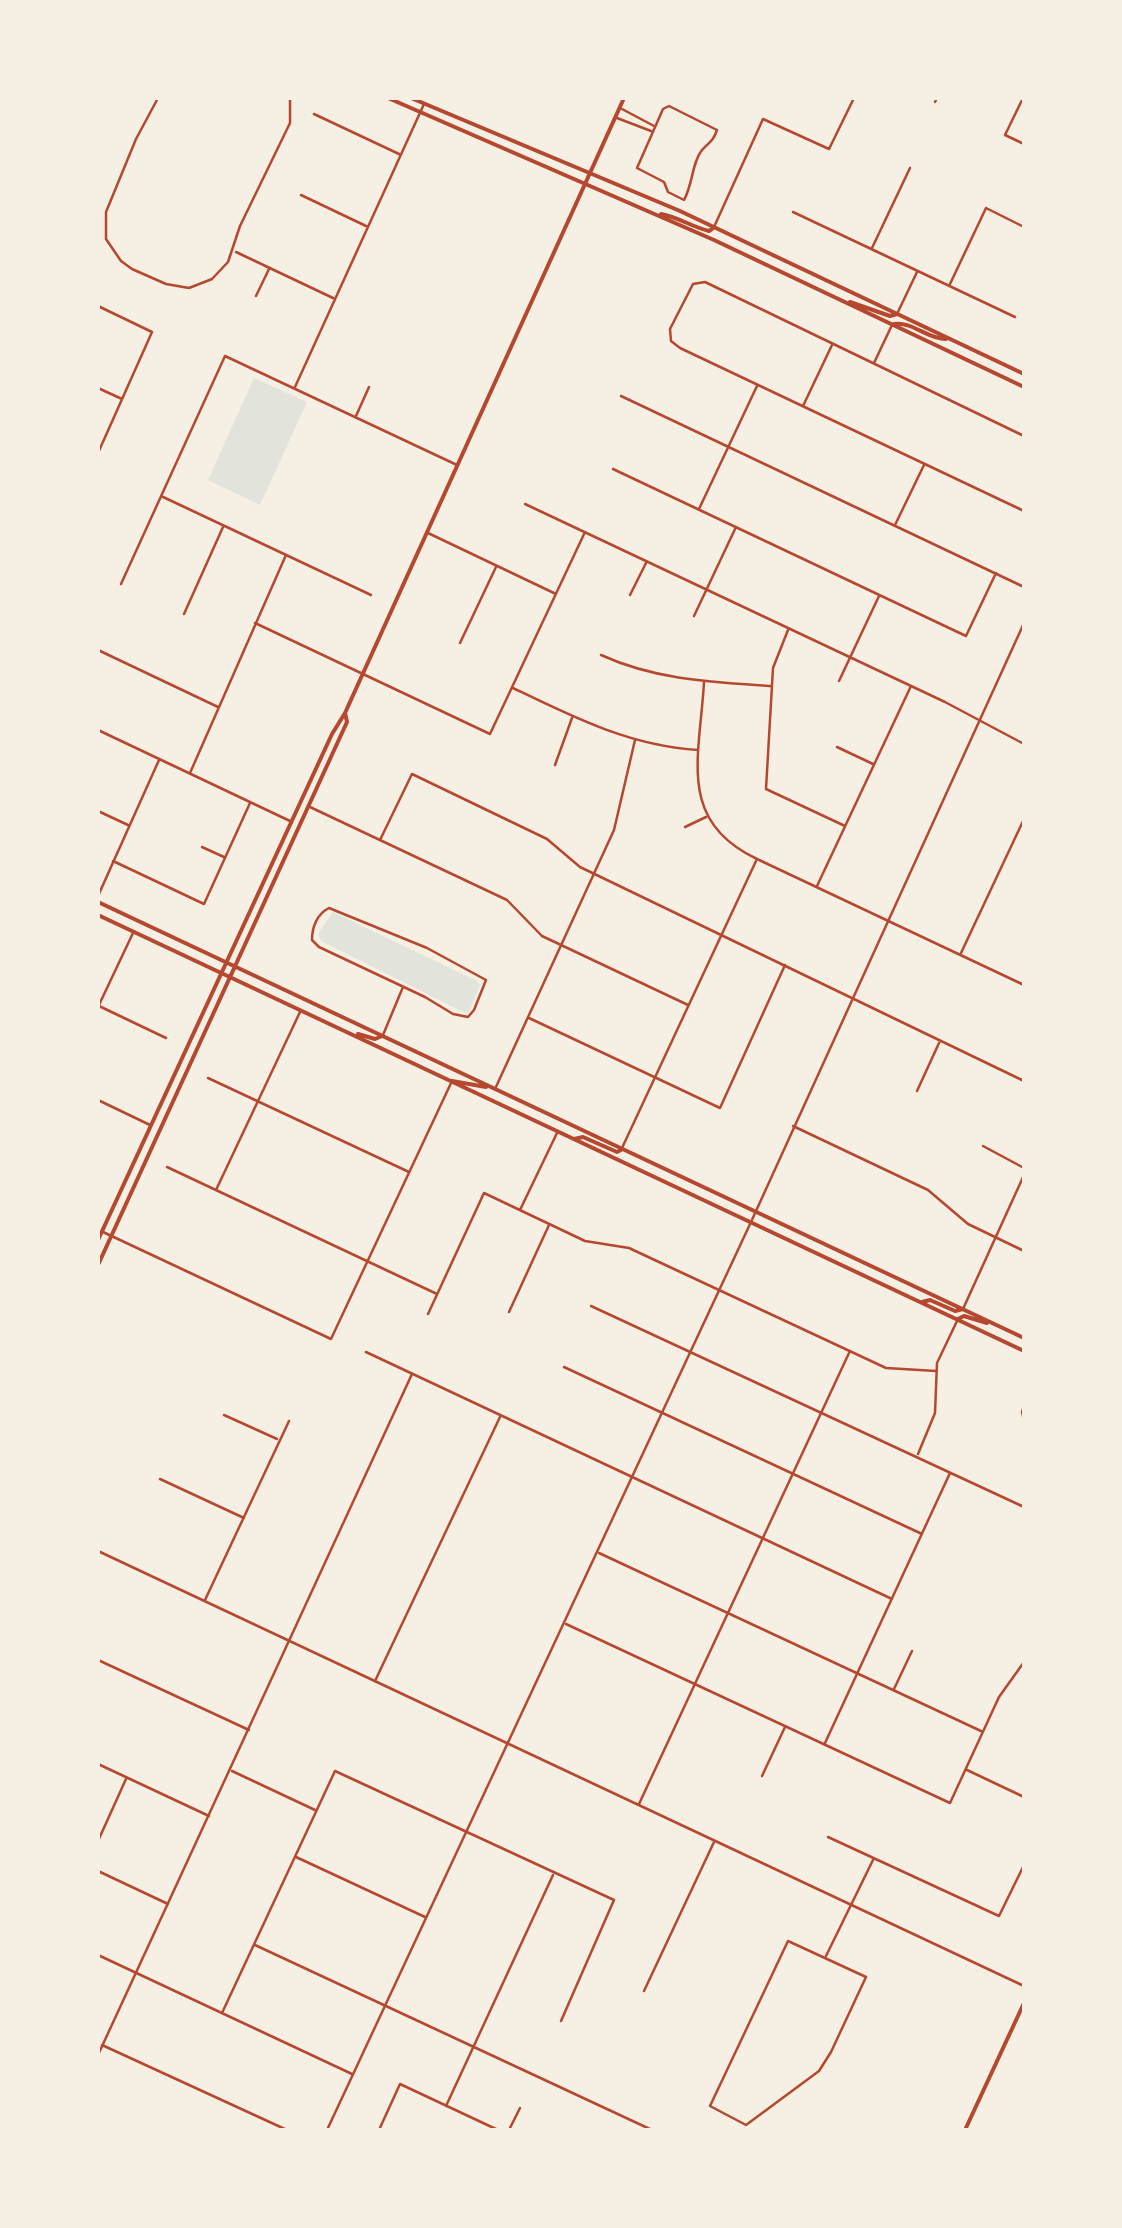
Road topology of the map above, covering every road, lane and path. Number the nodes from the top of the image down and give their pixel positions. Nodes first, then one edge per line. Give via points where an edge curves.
1 (158, 98) edge
2 (290, 98) edge
3 (388, 98) edge
4 (411, 98) edge
5 (624, 98) edge
6 (854, 98) edge
7 (1023, 98) edge
8 (424, 104) junction
9 (620, 108) junction
10 (420, 112) junction
11 (314, 114) dead end
12 (616, 118) junction
13 (639, 119) junction
14 (636, 124) junction
15 (656, 126) junction
16 (653, 132) junction
17 (475, 136) junction
18 (1024, 144) edge
19 (526, 146) junction
20 (400, 154) junction
21 (910, 168) dead end
22 (591, 174) junction
23 (586, 184) junction
24 (301, 196) dead end
25 (794, 212) dead end
26 (656, 214) junction
27 (367, 226) junction
28 (1024, 226) edge
29 (714, 227) junction
30 (872, 249) junction
31 (236, 252) dead end
32 (269, 268) junction
33 (918, 271) junction
34 (949, 286) junction
35 (256, 296) dead end
36 (335, 298) junction
37 (846, 302) junction
38 (98, 306) edge
39 (897, 314) junction
40 (1015, 317) dead end
41 (893, 324) junction
42 (950, 339) junction
43 (832, 344) junction
44 (874, 363) junction
45 (1024, 374) edge
46 (758, 384) junction
47 (1024, 386) edge
48 (98, 388) edge
49 (294, 388) junction
50 (368, 388) dead end
51 (620, 396) dead end
52 (122, 399) junction
53 (803, 406) junction
54 (355, 418) junction
55 (1024, 436) edge
56 (728, 447) junction
57 (98, 453) edge
58 (924, 463) junction
59 (457, 466) junction
60 (613, 469) dead end
61 (161, 496) junction
62 (525, 504) dead end
63 (699, 509) junction
64 (1024, 510) edge
65 (224, 526) junction
66 (895, 526) junction
67 (736, 527) junction
68 (585, 532) junction
69 (426, 533) junction
70 (286, 555) junction
71 (646, 561) junction
72 (496, 566) junction
73 (996, 573) junction
74 (121, 584) dead end
75 (1024, 587) edge
76 (707, 590) junction
77 (556, 594) junction
78 (879, 594) junction
79 (371, 595) dead end
80 (630, 595) dead end
81 (184, 614) dead end
82 (694, 616) dead end
83 (255, 623) junction
84 (1024, 623) edge
85 (789, 628) junction
86 (460, 643) dead end
87 (98, 650) edge
88 (601, 655) dead end
89 (850, 657) junction
90 (362, 674) junction
91 (839, 681) dead end
92 (704, 682) junction
93 (772, 686) junction
94 (911, 686) junction
95 (511, 688) junction
96 (220, 707) junction
97 (345, 713) junction
98 (573, 717) junction
99 (979, 722) junction
100 (98, 730) edge
101 (635, 740) junction
102 (1024, 744) edge
103 (837, 747) dead end
104 (700, 750) junction
105 (159, 759) junction
106 (874, 764) junction
107 (555, 765) dead end
108 (190, 773) junction
109 (311, 780) junction
110 (250, 802) junction
111 (309, 807) junction
112 (98, 811) edge
113 (706, 816) junction
114 (1024, 818) edge
115 (292, 822) junction
116 (129, 826) junction
117 (846, 826) junction
118 (685, 827) dead end
119 (380, 840) junction
120 (202, 847) dead end
121 (225, 858) junction
122 (756, 860) junction
123 (112, 861) junction
124 (594, 874) junction
125 (816, 888) junction
126 (98, 899) edge
127 (98, 915) edge
128 (888, 921) junction
129 (134, 932) junction
130 (721, 934) junction
131 (560, 946) junction
132 (961, 955) junction
133 (228, 963) junction
134 (786, 964) junction
135 (237, 968) junction
136 (222, 975) junction
137 (231, 979) junction
138 (1024, 985) edge
139 (403, 987) junction
140 (851, 1000) junction
141 (688, 1005) junction
142 (98, 1006) edge
143 (300, 1011) junction
144 (527, 1017) junction
145 (344, 1029) junction
146 (382, 1036) junction
147 (166, 1038) dead end
148 (940, 1042) junction
149 (654, 1077) junction
150 (208, 1078) dead end
151 (452, 1081) junction
152 (1024, 1081) edge
153 (495, 1089) junction
154 (917, 1090) dead end
155 (98, 1100) edge
156 (257, 1101) junction
157 (152, 1126) junction
158 (793, 1126) junction
159 (558, 1132) junction
160 (574, 1139) junction
161 (983, 1146) dead end
162 (622, 1149) junction
163 (167, 1166) dead end
164 (1024, 1168) edge
165 (409, 1172) junction
166 (1024, 1174) edge
167 (216, 1190) junction
168 (520, 1210) junction
169 (756, 1212) junction
170 (751, 1222) junction
171 (550, 1224) junction
172 (102, 1232) junction
173 (111, 1236) junction
174 (995, 1237) junction
175 (98, 1240) edge
176 (1024, 1251) edge
177 (368, 1261) junction
178 (98, 1265) edge
179 (718, 1290) junction
180 (437, 1294) junction
181 (922, 1302) junction
182 (591, 1306) dead end
183 (962, 1309) junction
184 (508, 1312) dead end
185 (428, 1314) dead end
186 (958, 1320) junction
187 (1001, 1327) junction
188 (1024, 1338) edge
189 (850, 1351) junction
190 (1024, 1351) edge
191 (366, 1352) dead end
192 (690, 1352) junction
193 (564, 1367) dead end
194 (936, 1371) junction
195 (412, 1374) junction
196 (1024, 1406) edge
197 (661, 1413) junction
198 (821, 1413) junction
199 (224, 1414) dead end
200 (500, 1416) junction
201 (289, 1420) dead end
202 (1024, 1421) edge
203 (280, 1441) junction
204 (916, 1457) junction
205 (950, 1473) junction
206 (793, 1474) junction
207 (632, 1477) junction
208 (160, 1479) dead end
209 (1024, 1508) edge
210 (244, 1518) junction
211 (922, 1534) junction
212 (762, 1539) junction
213 (98, 1551) edge
214 (597, 1552) junction
215 (892, 1600) junction
216 (205, 1602) junction
217 (728, 1613) junction
218 (564, 1623) junction
219 (288, 1640) junction
220 (912, 1651) dead end
221 (98, 1660) edge
222 (1024, 1662) edge
223 (857, 1673) junction
224 (375, 1682) junction
225 (695, 1684) junction
226 (894, 1690) junction
227 (786, 1726) junction
228 (249, 1730) junction
229 (983, 1732) junction
230 (508, 1744) junction
231 (824, 1744) junction
232 (98, 1764) edge
233 (230, 1770) junction
234 (965, 1770) junction
235 (762, 1776) dead end
236 (127, 1778) junction
237 (1024, 1797) edge
238 (639, 1805) junction
239 (317, 1810) junction
240 (209, 1816) junction
241 (466, 1832) junction
242 (828, 1837) dead end
243 (98, 1841) edge
244 (714, 1841) junction
245 (295, 1857) junction
246 (873, 1858) junction
247 (1024, 1865) edge
248 (98, 1871) edge
249 (554, 1873) junction
250 (168, 1904) junction
251 (852, 1905) junction
252 (426, 1918) junction
253 (254, 1945) junction
254 (98, 1955) edge
255 (825, 1959) junction
256 (136, 1973) junction
257 (1024, 1986) edge
258 (644, 1991) dead end
259 (1024, 2004) edge
260 (385, 2006) junction
261 (222, 2013) junction
262 (561, 2021) dead end
263 (102, 2045) junction
264 (473, 2048) junction
265 (98, 2055) edge
266 (354, 2074) junction
267 (446, 2106) junction
268 (520, 2108) dead end
269 (287, 2130) edge
270 (328, 2130) edge
271 (378, 2130) edge
272 (498, 2130) edge
273 (510, 2130) edge
274 (652, 2130) edge
275 (966, 2130) edge

1 - 2 street via 104,225 120,261 189,288 212,280 228,262 290,123
3 - 10 main road
4 - 8 main road
5 - 9 main road
6 - 29 street via 829,149 763,120
7 - 18 street via 1005,135
8 - 10 street
8 - 19 main road
9 - 12 main road
9 - 13 street
10 - 17 main road
10 - 20 street
11 - 20 street
12 - 14 street
12 - 22 main road
13 - 14 street
13 - 15 street
14 - 16 street
15 - 16 street
15 - 16 street via 669,106 716,128 684,200 637,168
17 - 19 main road
17 - 23 main road
19 - 22 main road
20 - 27 street
21 - 30 street
22 - 23 main road
22 - 29 main road
23 - 26 main road
23 - 59 main road
24 - 27 street
25 - 30 street
26 - 29 main road via 709,232
26 - 37 main road
27 - 36 street
28 - 34 street via 986,208
29 - 39 main road
30 - 33 street
31 - 32 street
32 - 35 street
32 - 36 street
33 - 34 street
33 - 39 street
34 - 40 street
36 - 49 street
37 - 39 main road
37 - 41 main road
38 - 52 street via 152,332
39 - 42 main road
41 - 42 main road
41 - 44 street
41 - 47 main road
42 - 45 main road
43 - 44 street
43 - 46 street via 705,282 693,284 670,330 673,344
43 - 53 street
44 - 55 street
46 - 53 street
46 - 56 street
48 - 52 street
49 - 54 street
49 - 61 street via 225,356
50 - 54 street
51 - 56 street
52 - 57 street
53 - 58 street
54 - 59 street
56 - 63 street
56 - 66 street
58 - 64 street
58 - 66 street
59 - 69 main road
60 - 63 street
61 - 65 street
61 - 74 street
62 - 68 street
63 - 67 street
65 - 70 street
65 - 81 street
66 - 73 street
67 - 76 street
67 - 78 street
68 - 71 street
68 - 77 street
69 - 72 street
69 - 90 main road
70 - 79 street
70 - 83 street
71 - 76 street
71 - 80 street
72 - 77 street
72 - 86 street
73 - 75 street
73 - 78 street via 966,636
76 - 82 street
76 - 85 street
77 - 95 street
78 - 89 street
83 - 90 street
83 - 96 street
84 - 99 street
85 - 89 street
85 - 93 street
87 - 96 street
88 - 92 street via 652,675
89 - 91 street
89 - 94 street
90 - 95 street via 490,734
90 - 97 main road
92 - 93 street
92 - 104 street
93 - 117 street via 766,789
94 - 99 street
94 - 106 street
95 - 98 street
96 - 108 street
97 - 109 main road
97 - 111 main road
98 - 101 street
98 - 107 street
99 - 102 street
99 - 128 street
100 - 105 street
101 - 104 street
101 - 124 street via 617,823
103 - 106 street
104 - 113 street
105 - 108 street
105 - 116 street
106 - 117 street
108 - 110 street
109 - 111 main road
109 - 115 main road
110 - 115 street
110 - 121 street
111 - 119 street
111 - 135 main road
112 - 116 street
113 - 118 street
113 - 122 street via 724,840
114 - 132 street
115 - 133 main road
116 - 123 street
117 - 125 street
119 - 124 street via 412,774 547,839
119 - 131 street via 507,900
120 - 121 street
121 - 123 street via 204,904
122 - 125 street
122 - 130 street
123 - 126 street
124 - 130 street
124 - 131 street
125 - 128 street
126 - 133 main road
127 - 129 main road
128 - 132 street
128 - 140 street
129 - 136 main road
129 - 142 street
130 - 134 street
130 - 141 street
131 - 141 street
131 - 144 street
132 - 138 street
133 - 135 main road
133 - 136 main road
134 - 140 street
134 - 149 street via 720,1108
135 - 137 main road
135 - 146 main road
136 - 137 main road
136 - 157 main road
137 - 143 main road
137 - 173 main road
139 - 139 street via 468,1017 486,980 338,910 321,912 312,940 319,947
139 - 146 street
140 - 148 street
140 - 158 street
141 - 149 street
142 - 147 street
143 - 145 main road
143 - 156 street
144 - 149 street
144 - 153 street
145 - 146 main road
145 - 151 main road
146 - 153 main road
148 - 152 street
148 - 154 street
149 - 162 street
150 - 156 street
151 - 153 main road
151 - 159 main road
151 - 165 street
153 - 162 main road
155 - 157 street
156 - 165 street
156 - 167 street
157 - 172 main road
158 - 169 street
158 - 174 street via 928,1190 960,1219
159 - 160 main road
159 - 168 street
160 - 162 main road
160 - 170 main road
161 - 164 street
162 - 169 main road
163 - 167 street
165 - 177 street
166 - 174 street
167 - 177 street
168 - 171 street
168 - 180 street via 484,1193
169 - 170 street
169 - 183 main road
170 - 179 street
170 - 181 main road
171 - 179 street via 592,1243 629,1248
171 - 184 street
172 - 173 street
172 - 175 main road
173 - 177 street via 332,1339
173 - 178 main road
174 - 176 street
174 - 183 street
177 - 180 street
179 - 189 street
179 - 192 street
180 - 185 street
181 - 183 main road
181 - 186 main road
182 - 192 street
183 - 187 main road
186 - 187 main road
186 - 190 main road
186 - 194 street
187 - 188 main road
189 - 194 street via 893,1370
189 - 198 street
191 - 195 street
192 - 197 street
192 - 198 street
193 - 197 street
194 - 204 street via 936,1414
195 - 200 street
195 - 219 street
196 - 202 street
197 - 206 street
197 - 207 street
198 - 204 street
198 - 206 street
199 - 203 street
200 - 207 street
200 - 224 street
201 - 203 street
203 - 210 street
204 - 205 street
205 - 209 street
205 - 211 street
206 - 211 street
206 - 212 street
207 - 212 street
207 - 214 street
208 - 210 street
210 - 216 street
211 - 215 street
212 - 215 street
212 - 217 street
213 - 216 street
214 - 217 street
214 - 218 street
215 - 223 street
216 - 219 street
217 - 223 street
217 - 225 street
218 - 225 street
218 - 230 street
219 - 224 street
219 - 228 street
220 - 226 street
221 - 228 street
222 - 229 street
223 - 226 street
223 - 231 street
224 - 230 street
225 - 227 street
225 - 238 street
226 - 229 street
227 - 231 street
227 - 235 street
228 - 233 street
229 - 234 street
230 - 238 street
230 - 241 street
231 - 234 street via 950,1803
232 - 236 street
233 - 239 street
233 - 240 street
234 - 237 street
236 - 240 street
236 - 243 street
238 - 244 street
239 - 241 street via 335,1771
239 - 245 street
240 - 250 street
241 - 249 street
241 - 252 street
242 - 246 street
244 - 251 street
244 - 258 street
245 - 252 street
245 - 253 street
246 - 247 street via 999,1916
246 - 251 street
248 - 250 street
249 - 262 street via 614,1900
249 - 264 street
250 - 256 street
251 - 255 street
251 - 257 street
252 - 260 street
253 - 260 street
253 - 261 street
254 - 256 street
255 - 255 street via 866,1978 825,2062 746,2124 710,2106 788,1942
256 - 261 street
256 - 263 street
259 - 275 main road
260 - 264 street
260 - 266 street
261 - 266 street
263 - 265 street
263 - 269 street
264 - 267 street
264 - 274 street
266 - 270 street
267 - 271 street via 400,2084
267 - 272 street
268 - 273 street

